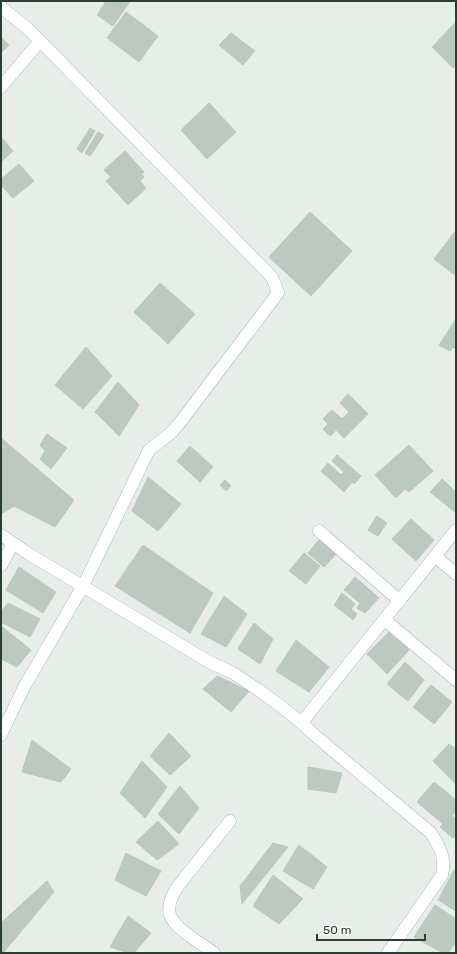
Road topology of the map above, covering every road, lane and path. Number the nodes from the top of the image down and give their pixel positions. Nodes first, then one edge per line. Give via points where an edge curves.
1 (1, 7) edge
2 (40, 41) junction
3 (1, 87) edge
4 (456, 530) edge
5 (319, 531) dead end
6 (1, 535) edge
7 (13, 543) junction
8 (436, 556) junction
9 (1, 566) edge
10 (456, 574) edge
11 (83, 586) junction
12 (400, 601) junction
13 (385, 620) junction
14 (456, 680) edge
15 (302, 722) junction
16 (1, 735) edge
17 (230, 822) dead end
18 (214, 953) edge
19 (388, 953) edge

1 - 2 street
2 - 3 street
2 - 11 street via 271,276 278,293 182,420 172,432 149,450
4 - 8 street
5 - 12 street
6 - 7 street
7 - 9 street
7 - 11 street
8 - 10 street
8 - 12 street
11 - 15 street via 211,663 227,669
11 - 16 street via 24,689
12 - 13 street
13 - 14 street
13 - 15 street
15 - 19 street via 431,833 441,851 444,865 442,875
17 - 18 street via 178,886 169,908 176,924

